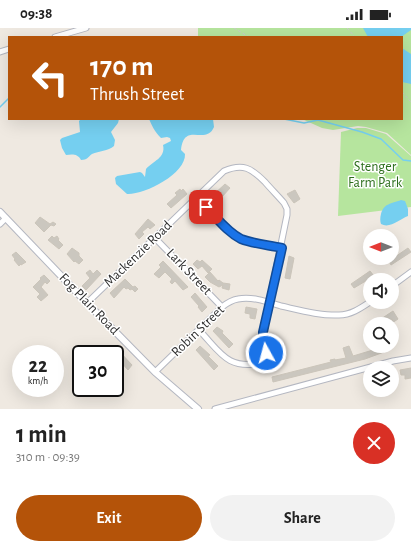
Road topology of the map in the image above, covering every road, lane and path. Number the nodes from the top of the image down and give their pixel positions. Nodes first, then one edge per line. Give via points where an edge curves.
1 (86, 28) edge
2 (234, 28) edge
3 (347, 28) edge
4 (58, 36) edge
5 (247, 36) edge
6 (354, 36) edge
7 (403, 93) edge
8 (411, 102) edge
9 (198, 197) junction
10 (0, 212) edge
11 (6, 218) junction
12 (0, 224) edge
13 (155, 238) junction
14 (282, 248) junction
15 (411, 272) edge
16 (399, 281) edge
17 (269, 302) junction
18 (86, 303) junction
19 (363, 306) edge
20 (222, 307) junction
21 (199, 330) junction
22 (411, 358) edge
23 (155, 372) junction
24 (198, 409) edge
25 (215, 409) edge

1 - 4 street
2 - 5 path
3 - 6 path
7 - 8 path
9 - 13 street, Mackenzie Road
9 - 14 street via 224,226 240,238
9 - 14 street, Mackenzie Road via 224,171 241,166 256,172 287,209
10 - 11 street, Fog Plain Road
11 - 12 street
11 - 18 street, Fog Plain Road
13 - 18 street, Mackenzie Road
13 - 20 street, Lark Street
14 - 17 street, Mackenzie Road
15 - 16 street
17 - 19 street, Robin Street via 327,315 340,315
17 - 20 street, Robin Street via 239,298 227,302
17 - 21 street, Mackenzie Road via 263,332 265,359 262,363 244,365 231,362
18 - 23 street, Fog Plain Road
20 - 21 street, Robin Street
21 - 23 street, Robin Street
22 - 25 street
23 - 24 street, Fog Plain Road

